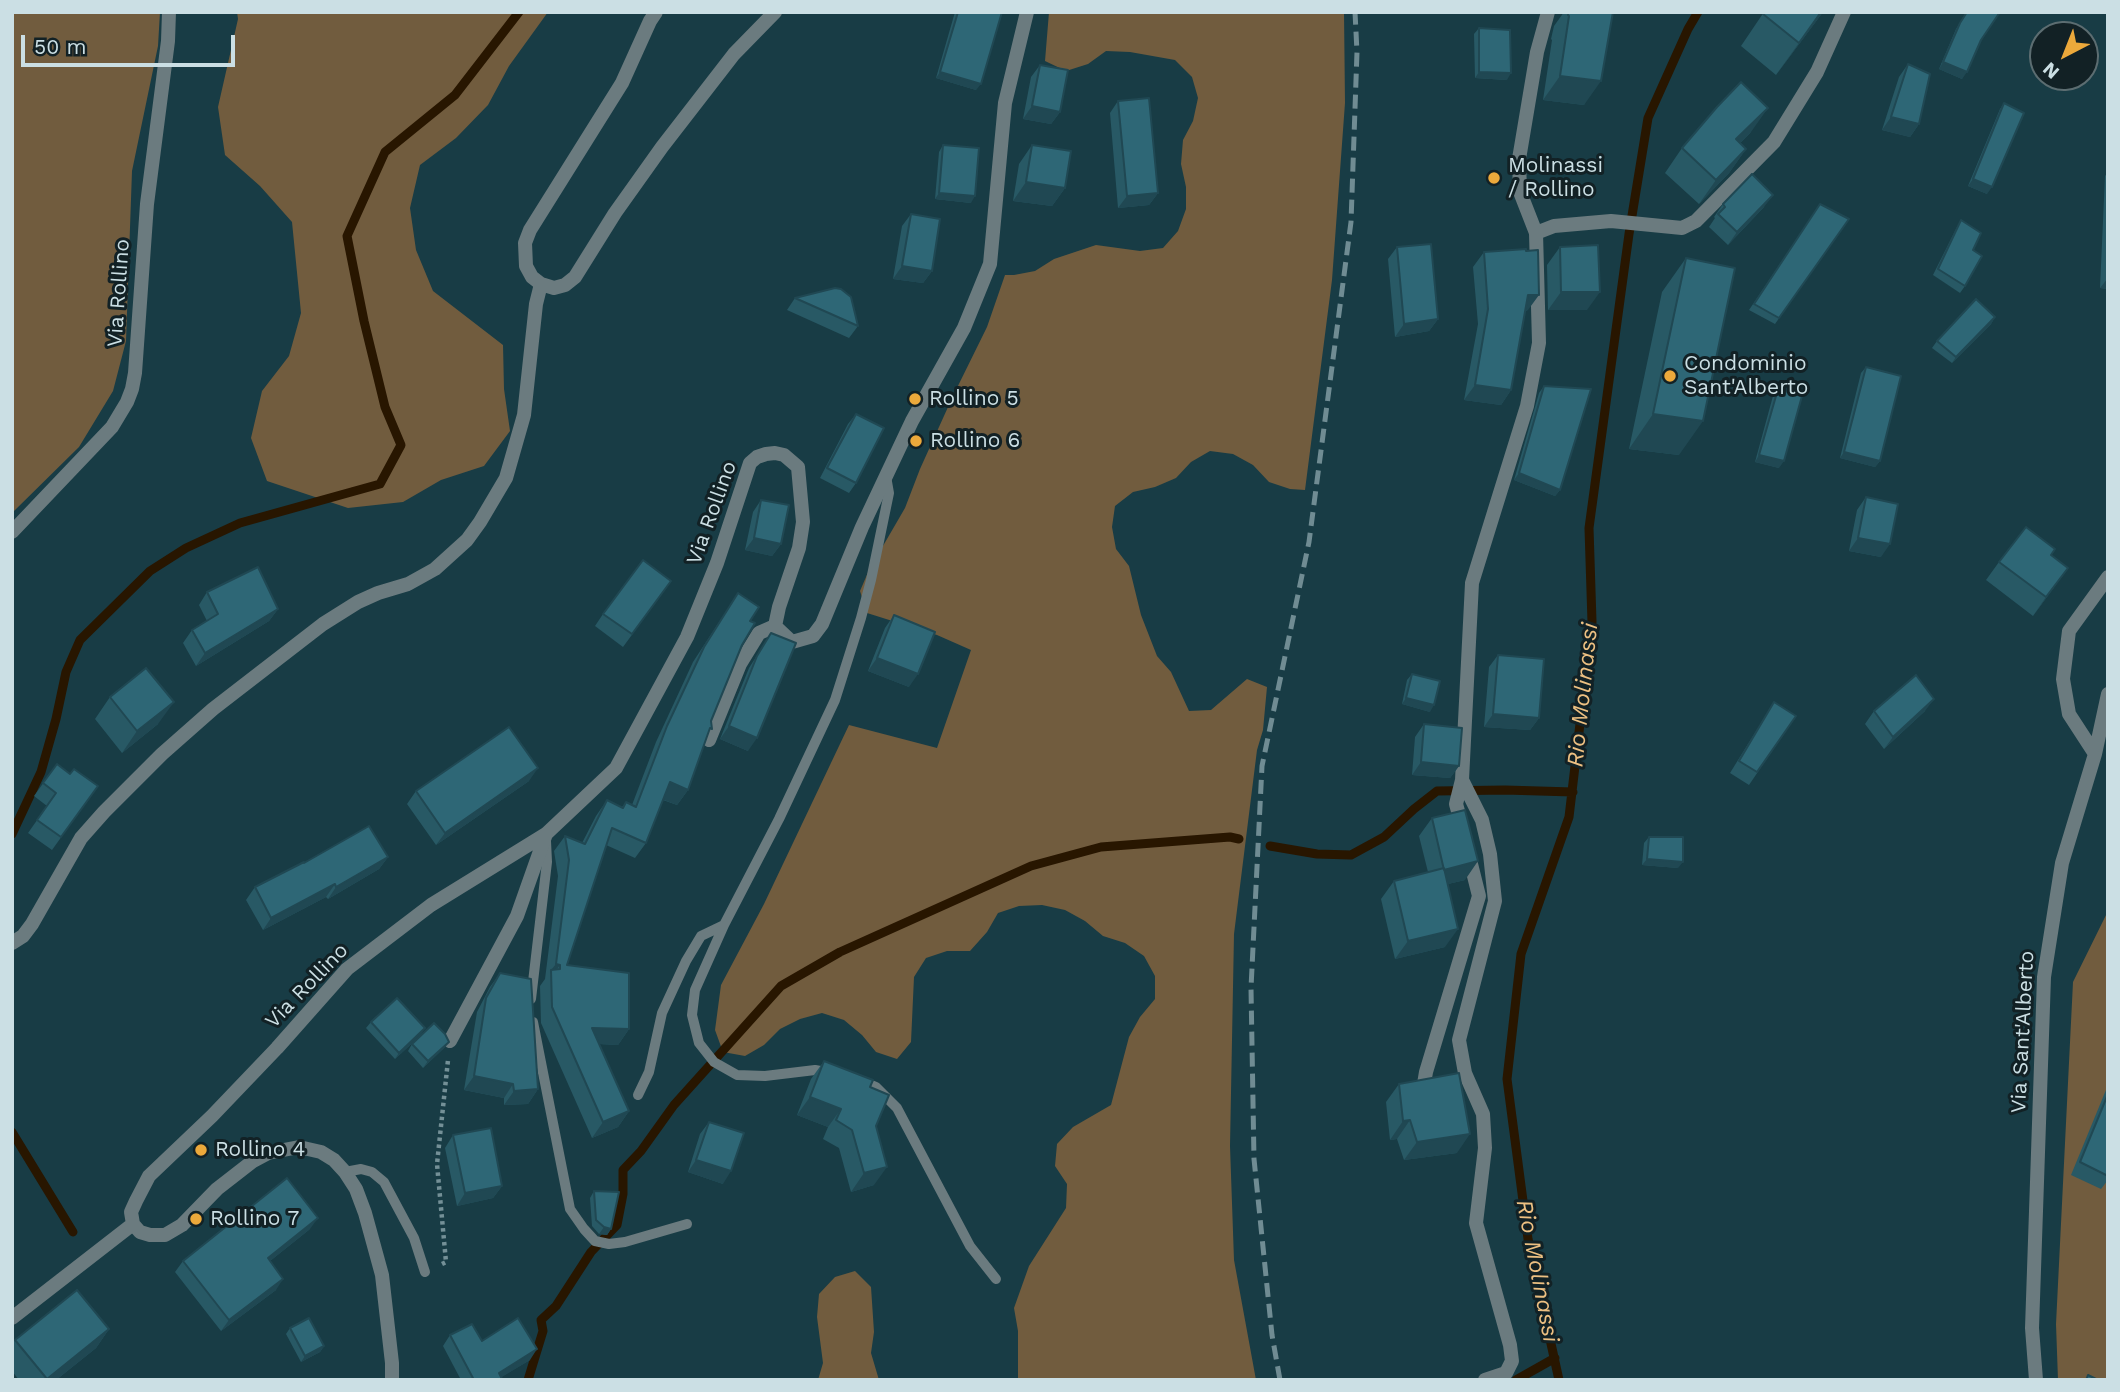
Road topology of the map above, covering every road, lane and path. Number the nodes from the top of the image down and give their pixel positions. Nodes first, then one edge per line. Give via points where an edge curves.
1 (169, 12) edge
2 (656, 12) edge
3 (775, 12) edge
4 (1027, 12) edge
5 (1548, 12) edge
6 (1844, 12) edge
7 (1536, 233) junction
8 (541, 284) junction
9 (886, 476) junction
10 (12, 532) edge
11 (2108, 577) edge
12 (775, 626) junction
13 (2108, 694) edge
14 (709, 740) edge
15 (2095, 754) junction
16 (1462, 780) junction
17 (545, 834) junction
18 (724, 925) junction
19 (12, 943) edge
20 (450, 1041) joint
21 (839, 1074) edge
22 (851, 1076) edge
23 (1424, 1084) edge
24 (638, 1095) dead end
25 (345, 1172) junction
26 (133, 1224) junction
27 (687, 1224) dead end
28 (425, 1272) joint
29 (996, 1279) dead end
30 (12, 1318) edge
31 (392, 1380) edge
32 (1485, 1380) edge
33 (2035, 1380) edge

1 - 10 street, Via Rollino via 132,389 112,427
2 - 8 street via 622,83 530,230 525,243 526,266
3 - 8 street via 734,54 662,147 575,277 554,288
4 - 9 street via 1005,103 990,264 964,328
5 - 7 street via 1519,159 1520,192
6 - 7 street via 1817,72 1774,142 1696,221 1682,228 1611,221 1554,226
7 - 16 street via 1539,342 1527,406 1472,583
8 - 19 street via 524,415 506,478 467,540 435,569 358,602 323,624 162,754 81,838 32,924
9 - 12 street via 822,624 813,636 792,642
9 - 18 lane via 889,493 871,580 835,700
11 - 15 street via 2069,631 2063,679 2069,714
12 - 14 street via 759,633 740,664
12 - 17 street, Via Rollino via 803,522 798,467 775,453 750,463 687,637 616,768
13 - 15 street, Via Sant'Alberto
15 - 33 street, Via Sant'Alberto via 2062,863 2044,977 2032,1328
16 - 23 street via 1456,804 1479,897
16 - 32 street via 1482,820 1495,901 1459,1040 1465,1073 1483,1114 1485,1148 1476,1223 1512,1361 1506,1373
17 - 20 street via 517,916
17 - 26 street, Via Rollino via 431,905 347,969 240,1087 149,1176 131,1212
17 - 27 lane via 547,862 531,992 534,1030 570,1209 595,1241 609,1244
18 - 21 lane via 695,990 692,1015 699,1043 714,1062 737,1075 815,1070
18 - 24 lane via 701,936 686,961 662,1013 649,1072
20 - 28 path via 438,1164 446,1262
22 - 29 lane via 876,1087 897,1108 970,1246
25 - 26 street via 321,1152 299,1147 268,1153 217,1189 182,1225 165,1235 140,1232
25 - 28 lane via 361,1169 384,1182 414,1238
25 - 31 street via 365,1213 382,1275
26 - 30 street

